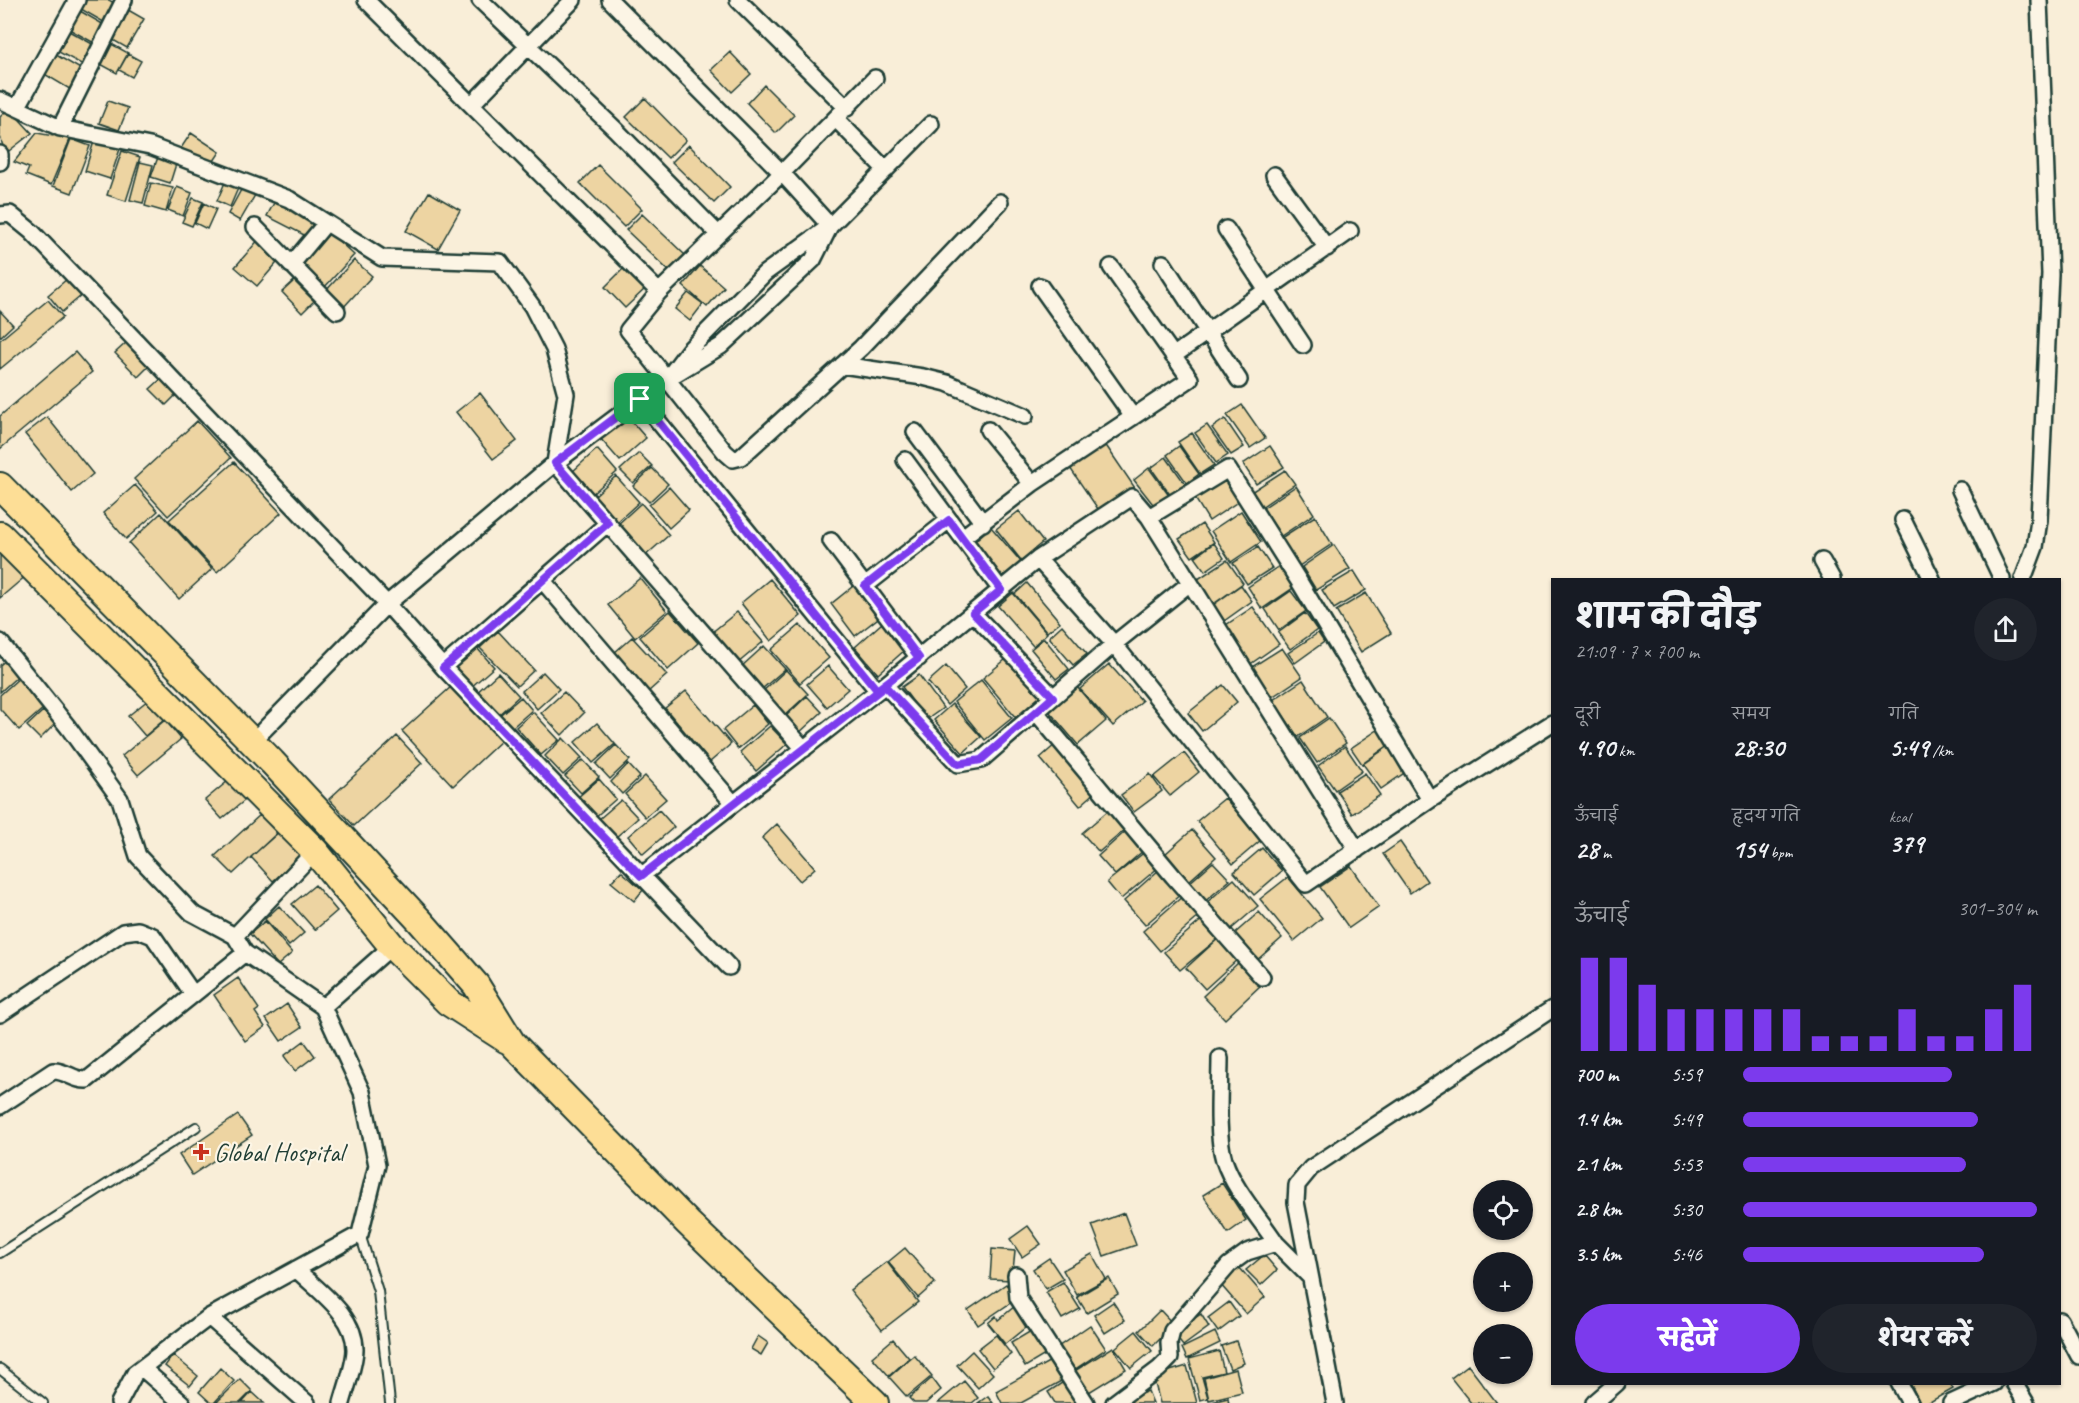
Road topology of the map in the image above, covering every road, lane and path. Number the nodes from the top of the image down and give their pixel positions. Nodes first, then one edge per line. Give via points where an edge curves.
1 (77, 0) edge
2 (124, 0) edge
3 (366, 0) edge
4 (480, 0) edge
5 (573, 0) edge
6 (610, 0) edge
7 (738, 0) edge
8 (2039, 0) edge
9 (528, 44) junction
10 (875, 78) dead end
11 (0, 100) edge
12 (472, 104) junction
13 (17, 108) junction
14 (841, 113) junction
15 (931, 124) dead end
16 (60, 128) junction
17 (0, 154) edge
18 (0, 162) edge
19 (886, 170) junction
20 (782, 173) junction
21 (1274, 175) dead end
22 (1000, 202) dead end
23 (0, 215) edge
24 (326, 223) junction
25 (830, 226) junction
26 (255, 227) dead end
27 (1226, 228) dead end
28 (1350, 231) dead end
29 (718, 234) junction
30 (1327, 248) junction
31 (1163, 263) dead end
32 (291, 265) junction
33 (1111, 267) dead end
34 (1040, 286) dead end
35 (1267, 290) junction
36 (659, 292) junction
37 (337, 311) dead end
38 (1208, 332) junction
39 (1303, 345) dead end
40 (1173, 356) junction
41 (842, 365) junction
42 (667, 379) junction
43 (1239, 380) dead end
44 (640, 399) junction
45 (1025, 416) dead end
46 (1133, 417) junction
47 (988, 430) dead end
48 (915, 432) dead end
49 (905, 460) dead end
50 (555, 463) junction
51 (1032, 484) junction
52 (0, 486) edge
53 (1960, 490) dead end
54 (1149, 517) junction
55 (949, 520) junction
56 (1903, 520) dead end
57 (608, 523) junction
58 (983, 523) junction
59 (0, 535) edge
60 (963, 537) junction
61 (831, 541) dead end
62 (1038, 559) junction
63 (1822, 561) dead end
64 (1831, 578) edge
65 (1932, 578) edge
66 (2002, 578) edge
67 (2023, 578) edge
68 (543, 581) junction
69 (1190, 583) junction
70 (865, 586) junction
71 (1001, 590) junction
72 (387, 603) junction
73 (973, 613) junction
74 (0, 642) edge
75 (1114, 644) junction
76 (919, 658) junction
77 (443, 668) junction
78 (881, 688) junction
79 (1053, 697) junction
80 (1036, 712) junction
81 (1551, 724) edge
82 (251, 743) junction
83 (804, 748) junction
84 (1430, 800) junction
85 (733, 803) junction
86 (1357, 850) junction
87 (315, 851) junction
88 (641, 876) junction
89 (235, 936) junction
90 (392, 946) junction
91 (244, 953) junction
92 (729, 967) dead end
93 (1262, 978) dead end
94 (193, 993) junction
95 (323, 1007) junction
96 (1551, 1010) edge
97 (0, 1014) edge
98 (512, 1043) junction
99 (1220, 1058) dead end
100 (0, 1106) edge
101 (196, 1127) dead end
102 (360, 1234) junction
103 (1276, 1243) junction
104 (0, 1253) edge
105 (296, 1269) junction
106 (1016, 1275) dead end
107 (1309, 1276) junction
108 (209, 1317) junction
109 (2061, 1322) edge
110 (2070, 1341) edge
111 (2079, 1356) edge
112 (142, 1368) junction
113 (0, 1369) edge
114 (1615, 1385) edge
115 (1900, 1385) edge
116 (1990, 1385) edge
117 (2015, 1385) edge
118 (868, 1401) edge
119 (43, 1403) edge
120 (118, 1403) edge
121 (182, 1403) edge
122 (307, 1403) edge
123 (342, 1403) edge
124 (390, 1403) edge
125 (1086, 1403) edge
126 (1114, 1403) edge
127 (1335, 1403) edge
128 (1594, 1403) edge
129 (1910, 1403) edge
130 (1951, 1403) edge
131 (2026, 1403) edge

1 - 13 street
2 - 16 street
3 - 12 street
4 - 9 street
5 - 9 street
6 - 20 street
7 - 14 street
8 - 67 street via 2050,274 2039,520 2035,547
9 - 12 street
9 - 29 street
10 - 14 street
11 - 13 street
12 - 36 street
13 - 16 street
14 - 19 street
14 - 20 street
15 - 19 street
16 - 24 street via 150,146 289,199
17 - 18 street
19 - 25 street
20 - 25 street
20 - 29 street
21 - 30 street
22 - 41 street
23 - 72 street via 10,214 32,232
24 - 32 street
24 - 50 street via 382,258 500,262 532,306 554,349 567,394
25 - 42 street via 765,273 689,350
25 - 42 street via 813,260 720,346
26 - 32 street
27 - 35 street
28 - 30 street
29 - 36 street
30 - 35 street
31 - 38 street
32 - 37 street
33 - 40 street
34 - 46 street
35 - 38 street
35 - 39 street
36 - 42 street via 628,330
38 - 40 street
38 - 43 street
40 - 46 street via 1190,378
41 - 42 street via 741,457 733,459
41 - 45 street via 947,383
42 - 44 street
44 - 50 street
44 - 78 street
46 - 51 street
47 - 51 street
48 - 58 street
49 - 55 street
50 - 57 street
50 - 72 street
51 - 58 street
52 - 82 main road
53 - 66 street
54 - 62 street via 1132,497
54 - 69 street
54 - 84 street via 1228,469
55 - 60 street
55 - 70 street
56 - 65 street
57 - 68 street
57 - 83 street
58 - 60 street
59 - 87 main road
60 - 71 street
61 - 70 street
62 - 71 street
62 - 75 street
63 - 64 street
68 - 77 street
68 - 85 street
69 - 75 street
69 - 86 street
70 - 76 street
71 - 73 street
72 - 77 street
72 - 82 street
73 - 76 street
73 - 79 street
74 - 89 street via 120,799 138,856 192,913
75 - 79 street
75 - 86 street via 1306,884
76 - 78 street
77 - 88 street
78 - 80 street via 958,764 981,760
78 - 83 street
79 - 80 street
80 - 93 street
81 - 84 street
82 - 98 main road via 476,985
83 - 85 street
84 - 86 street
85 - 88 street
87 - 89 street
87 - 90 main road
88 - 92 street
89 - 91 street
90 - 95 street
90 - 98 main road via 448,1002
91 - 94 street
91 - 95 street
94 - 97 street via 153,936 138,930 123,932
94 - 100 street via 87,1080 53,1071
95 - 102 street via 362,1092 377,1165
96 - 107 street via 1311,1168 1297,1185 1296,1202
98 - 118 main road
99 - 103 street via 1220,1135 1224,1160 1236,1185
101 - 104 lane
102 - 105 street
102 - 124 lane via 378,1291
103 - 107 street
103 - 126 street via 1247,1252 1229,1265 1172,1331 1170,1358
105 - 108 street
105 - 123 street via 342,1314 353,1332 356,1351
106 - 125 street via 1018,1298
107 - 127 street
108 - 112 street
108 - 122 street
109 - 110 street
110 - 111 street
112 - 120 street
112 - 121 street
113 - 119 lane
114 - 128 street
115 - 129 street
116 - 130 street
117 - 131 street

